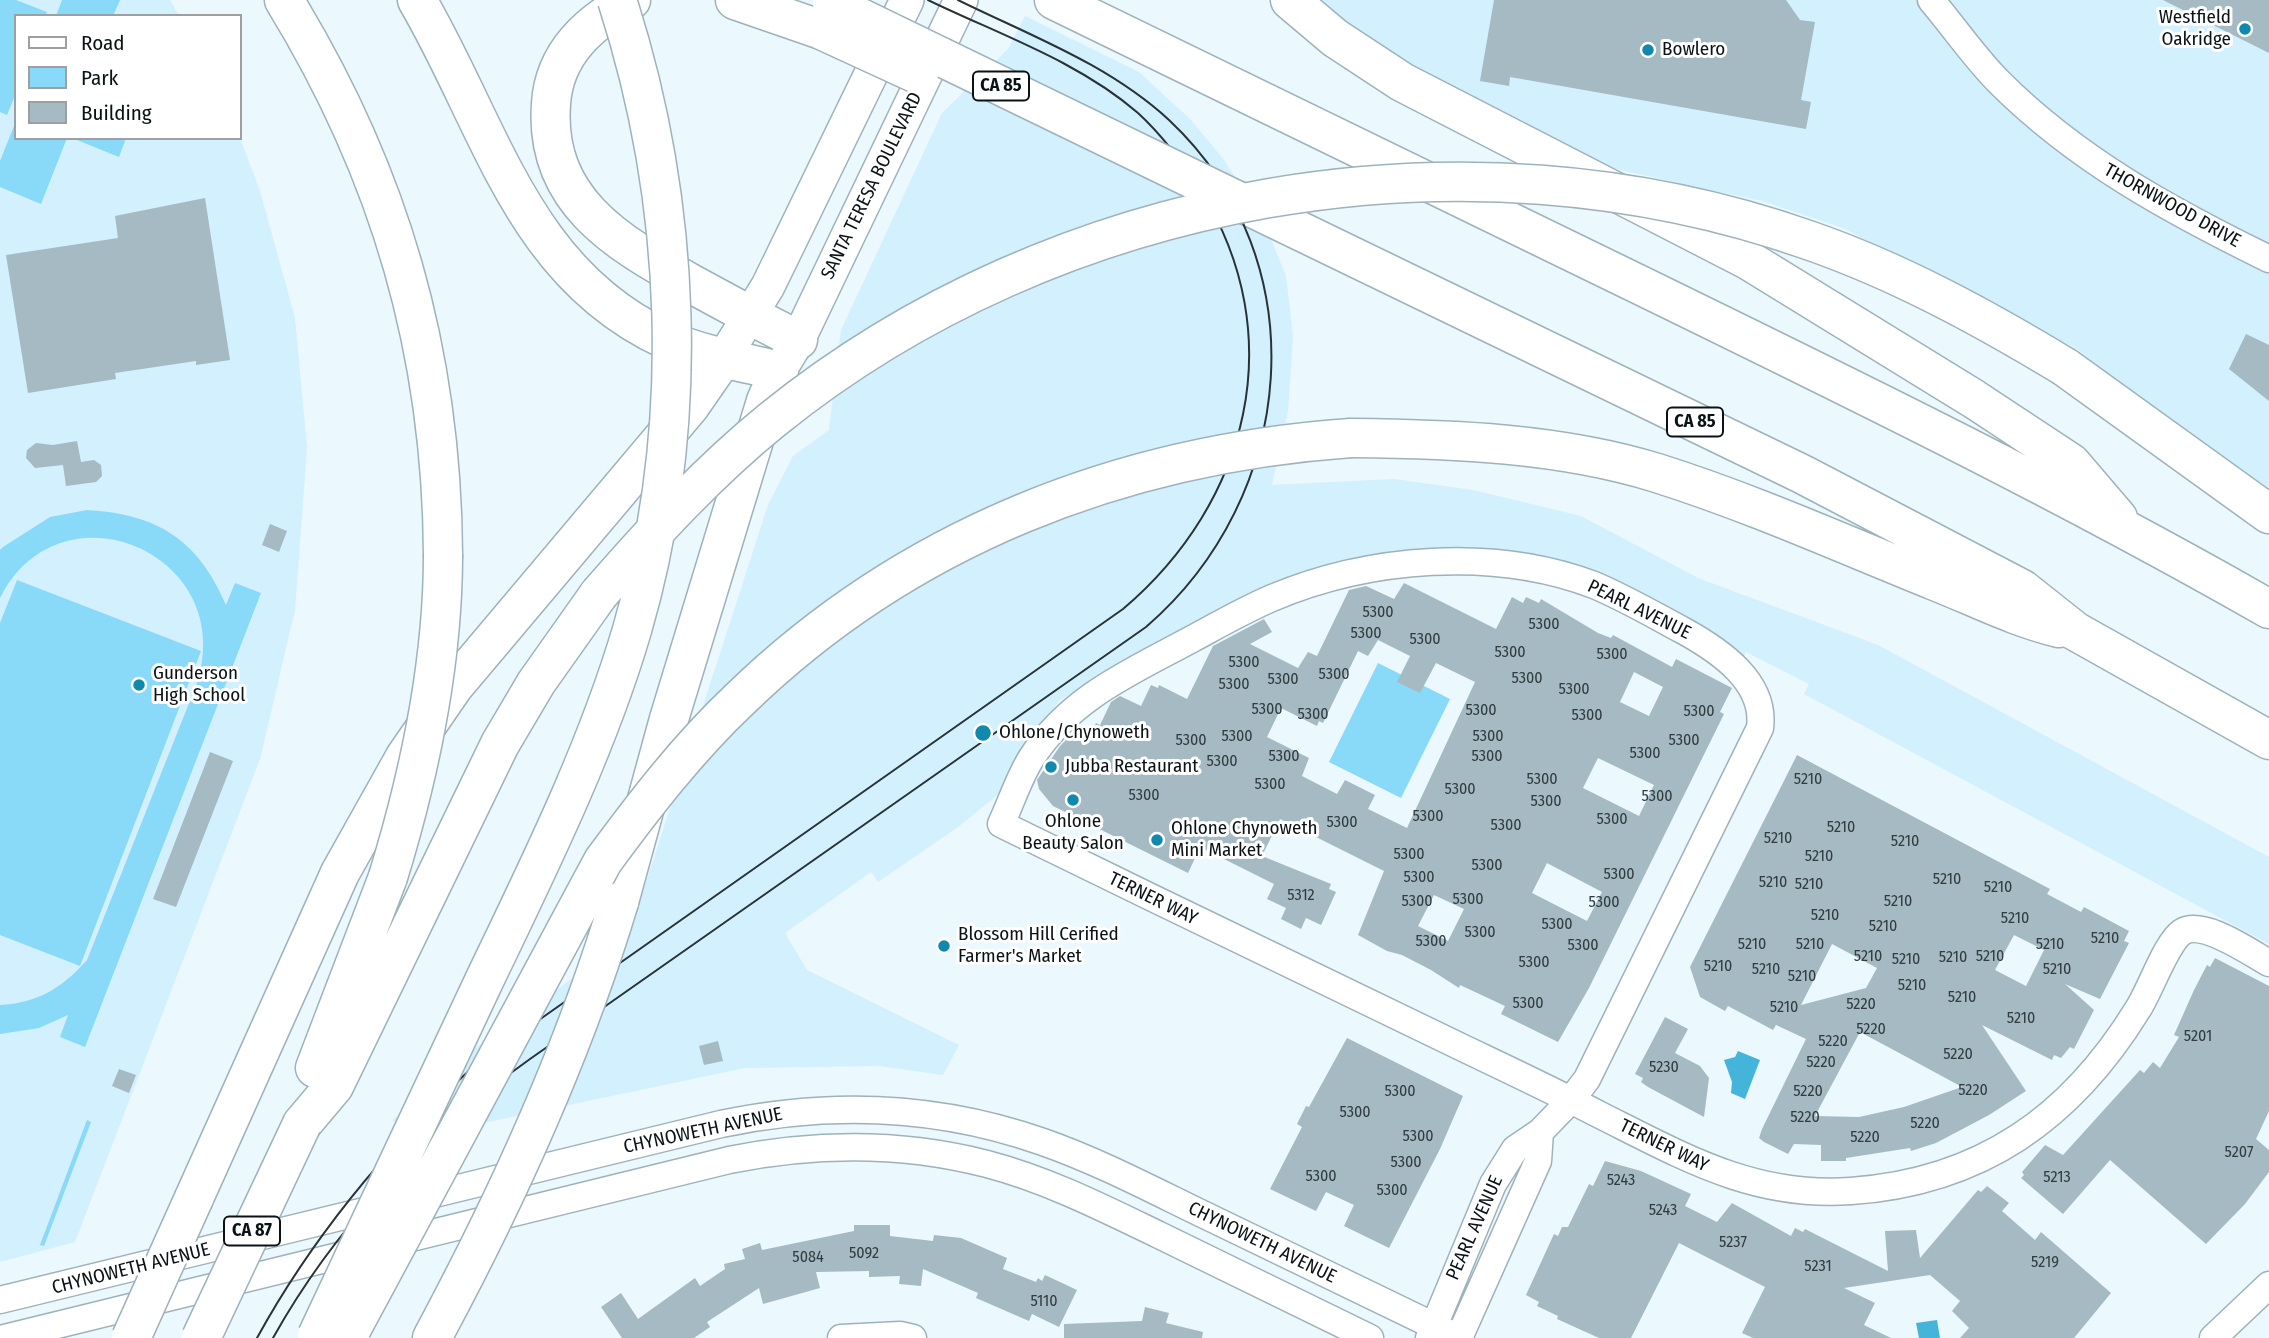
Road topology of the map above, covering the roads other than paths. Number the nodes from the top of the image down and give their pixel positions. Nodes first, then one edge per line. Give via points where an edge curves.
1 (284, 0) edge
2 (417, 0) edge
3 (617, 0) edge
4 (631, 0) edge
5 (735, 0) edge
6 (907, 0) edge
7 (961, 0) edge
8 (1054, 0) edge
9 (1290, 0) edge
10 (1931, 0) edge
11 (825, 11) edge
12 (2269, 259) edge
13 (751, 317) junction
14 (789, 356) junction
15 (724, 357) junction
16 (2269, 514) edge
17 (2126, 527) junction
18 (2269, 609) edge
19 (2075, 631) junction
20 (2269, 740) edge
21 (1001, 824) joint
22 (2269, 963) edge
23 (1572, 1100) junction
24 (302, 1124) junction
25 (1540, 1132) junction
26 (2269, 1285) edge
27 (0, 1300) edge
28 (1431, 1332) edge
29 (333, 1335) edge
30 (4, 1338) edge
31 (131, 1338) edge
32 (201, 1338) edge
33 (432, 1338) edge
34 (841, 1338) edge
35 (914, 1338) edge
36 (1370, 1338) edge
37 (1459, 1338) edge
38 (2213, 1338) edge

1 - 24 highway, bridge via 315,51 369,162 408,278 437,429 443,555 433,686 406,819 359,960 311,1077
2 - 15 highway via 504,174 557,257 607,305 639,326 687,348
3 - 29 highway, bridge via 657,164 669,262 672,309 666,445 653,541 615,680 567,804
4 - 13 highway via 584,30 555,79 550,121 561,172 590,217 616,238
5 - 11 highway
6 - 13 main road
7 - 14 main road, SANTA TERESA BOULEVARD
8 - 17 highway
9 - 17 highway via 1402,82 1748,260 1974,399 2071,464
10 - 12 street, THORNWOOD DRIVE via 1997,81 2051,130 2156,202
11 - 19 highway, CA 85, bridge via 1170,167 1814,480 2022,589
13 - 14 highway
13 - 15 main road
14 - 15 highway
14 - 33 highway, bridge via 766,401 588,994 540,1116
15 - 31 highway, bridge via 690,406 454,685 405,757 340,873
16 - 24 highway, bridge via 2065,367 1958,306 1811,241 1672,204 1514,183 1430,182 1283,195 1198,212 1067,252 891,338 772,420 685,501 598,594 499,744 334,1086
17 - 18 highway
19 - 20 highway, CA 85
19 - 29 highway, bridge via 2018,618 1770,515 1655,473 1481,442 1351,438 1295,442 1173,463 1041,505 976,533 853,606 740,698 649,797 603,861
21 - 23 street, TERNER WAY
21 - 23 street, PEARL AVENUE via 1030,759 1080,702 1108,682 1270,599 1326,580 1409,564 1477,563 1557,574 1634,604 1700,640 1750,684 1759,698 1760,728 1587,1079
22 - 23 street, TERNER WAY via 2207,930 2182,932 2123,1034 2060,1106 1989,1157 1888,1186 1796,1192 1730,1177
23 - 25 street, PEARL AVENUE
24 - 32 highway, CA 87, bridge
25 - 28 street, PEARL AVENUE via 1515,1149 1493,1184
25 - 37 street, PEARL AVENUE via 1538,1161
26 - 38 street
27 - 28 street, CHYNOWETH AVENUE via 721,1124 762,1115 855,1109 953,1118 1045,1143 1129,1179
28 - 37 street, CHYNOWETH AVENUE
30 - 36 street, CHYNOWETH AVENUE via 729,1160 801,1149 858,1147 946,1155 1031,1177
34 - 35 street

